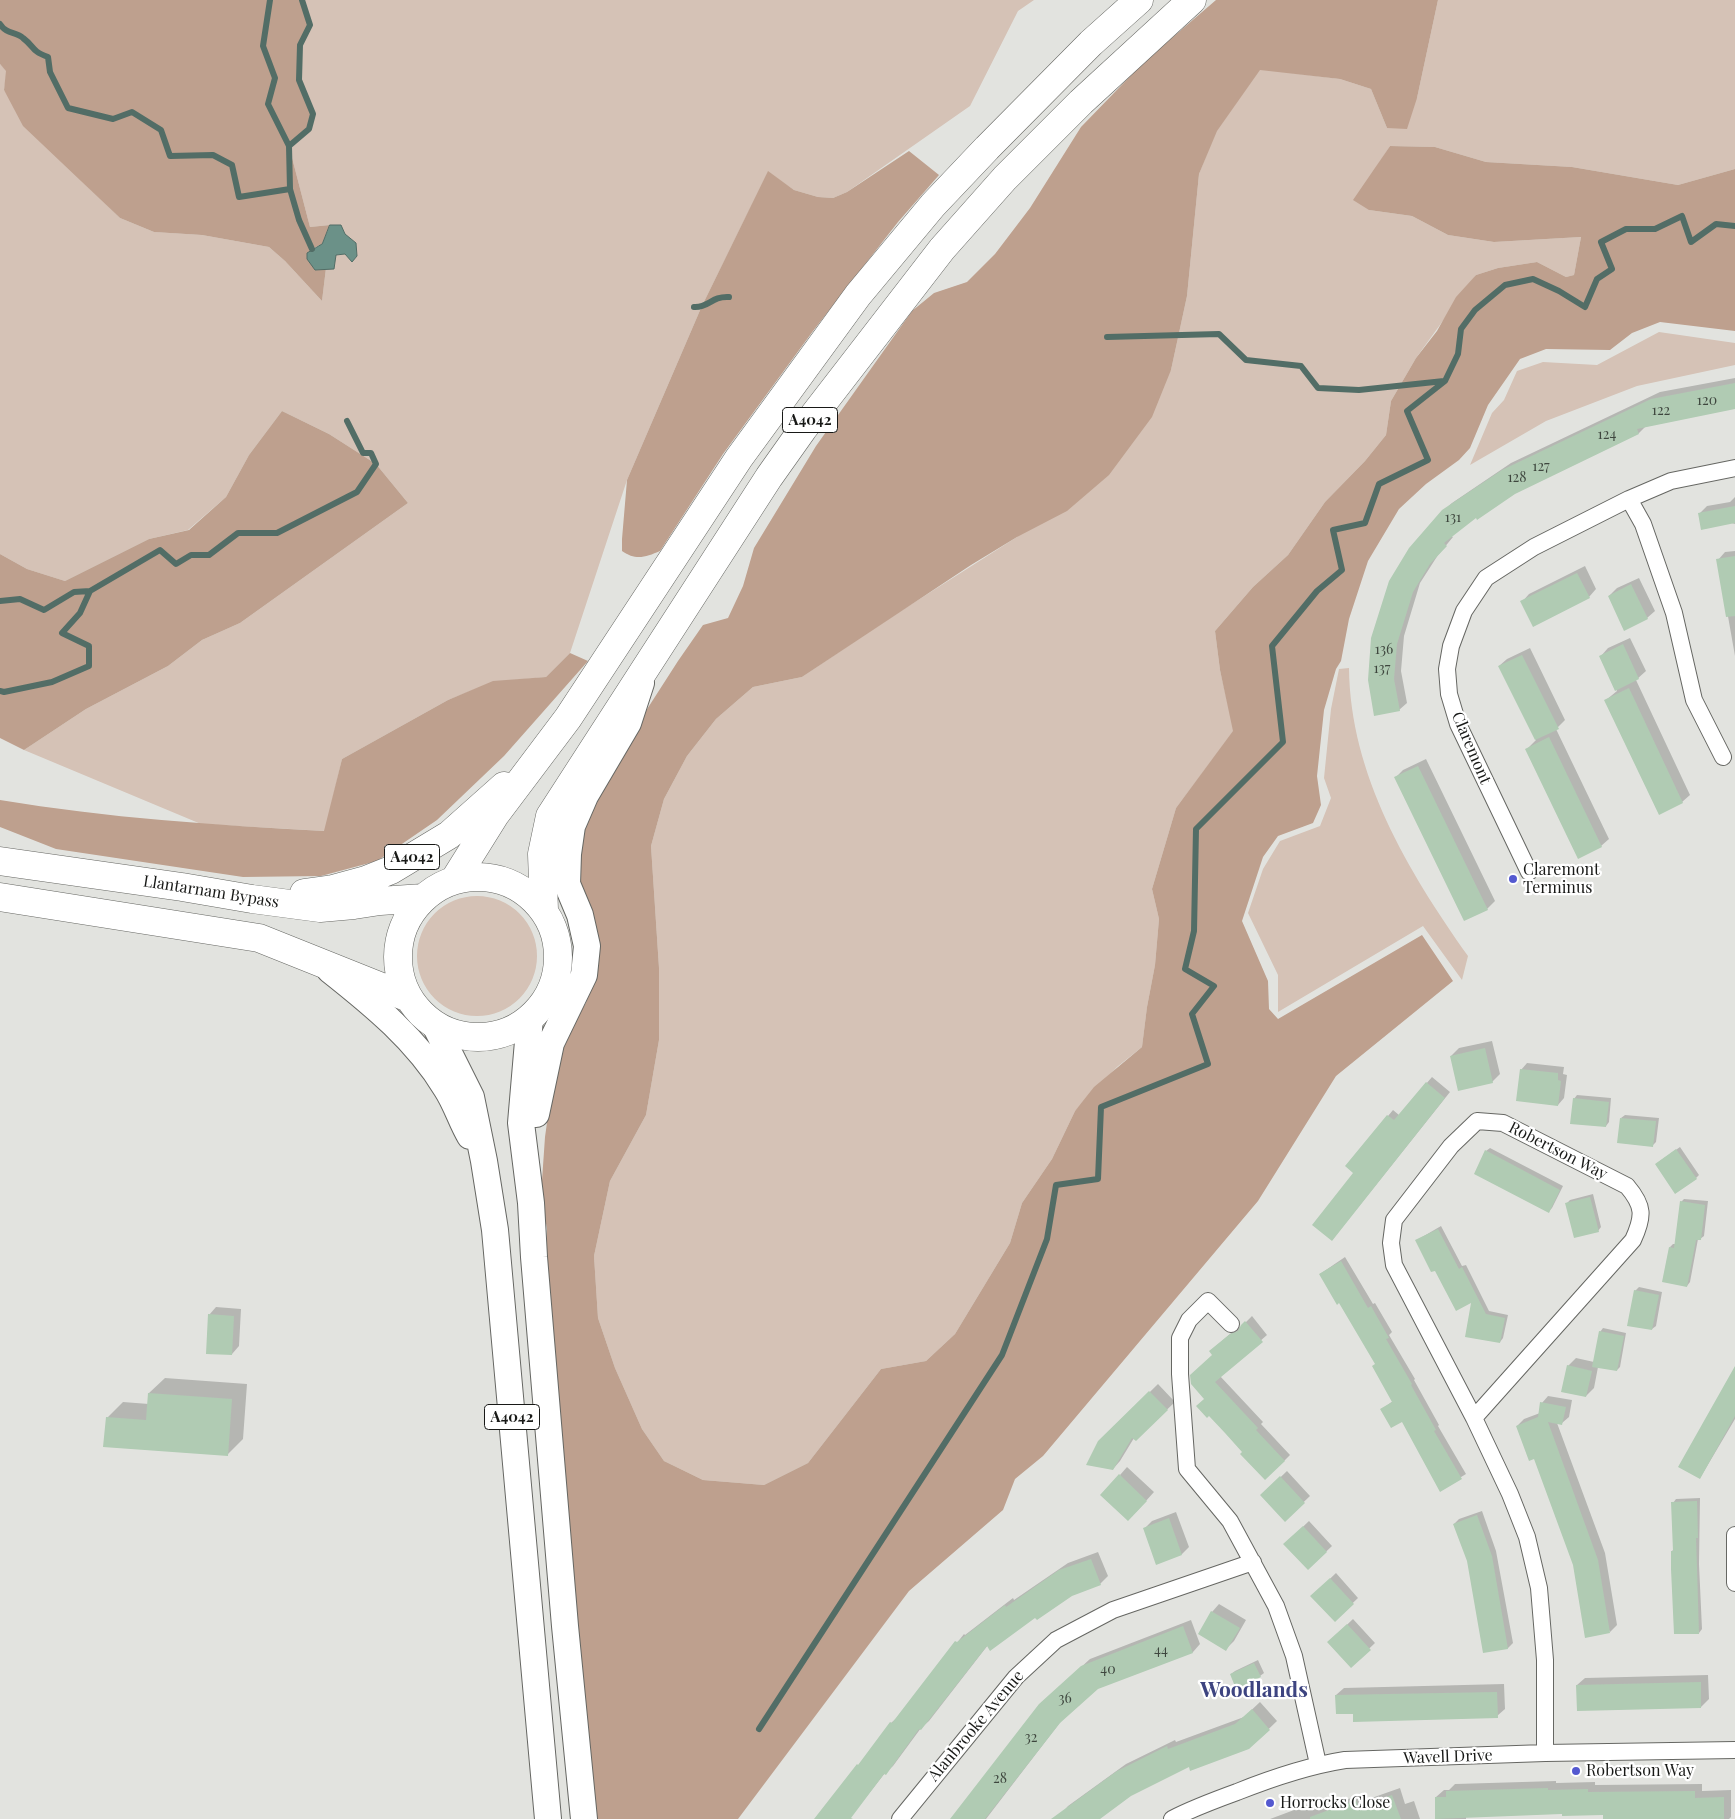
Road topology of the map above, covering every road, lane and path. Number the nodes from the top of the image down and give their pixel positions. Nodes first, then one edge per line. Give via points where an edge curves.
1 (1139, 0) edge
2 (1192, 0) edge
3 (1735, 468) edge
4 (1629, 499) junction
5 (645, 670) junction
6 (542, 752) junction
7 (1723, 757) dead end
8 (0, 861) edge
9 (1529, 872) dead end
10 (455, 879) junction
11 (0, 897) edge
12 (423, 898) junction
13 (252, 899) junction
14 (544, 910) junction
15 (322, 964) junction
16 (409, 998) junction
17 (530, 1018) junction
18 (435, 1025) junction
19 (484, 1161) junction
20 (531, 1203) junction
21 (1230, 1324) dead end
22 (1474, 1418) junction
23 (1735, 1534) edge
24 (1253, 1562) junction
25 (1735, 1583) edge
26 (1735, 1750) edge
27 (1545, 1753) junction
28 (1318, 1764) junction
29 (548, 1819) edge
30 (584, 1819) edge
31 (900, 1819) edge
32 (1172, 1819) edge

1 - 6 highway, A4042 via 1091,43 980,155 933,205 858,295 739,458 568,718
2 - 5 highway, A4042 via 1081,102 1005,178 942,249 781,461
3 - 4 street, Claremont via 1671,481
4 - 7 street via 1643,524 1674,614 1694,700
4 - 9 street, Claremont via 1534,546 1486,578 1464,610 1451,646 1447,669 1449,694 1458,724
5 - 14 highway, A4042 via 550,816 542,854
5 - 20 main road via 628,724 585,796 572,826 567,884 580,914 587,946 584,975 551,1043 535,1117
6 - 10 highway, A4042
6 - 13 highway, A4042 via 449,835 391,870 333,889
8 - 13 highway, Llantarnam Bypass / A4042
10 - 12 highway
10 - 14 highway via 480,876 505,880 526,892
11 - 15 highway via 258,938
12 - 13 highway, Llantarnam Bypass / A4042 via 320,908
12 - 16 highway via 406,920 399,946 399,973
14 - 17 highway via 555,931 559,955 556,978 546,1000
15 - 16 highway
15 - 19 main road via 375,1006 426,1058 447,1089
16 - 18 highway
17 - 18 highway via 509,1032 484,1037 459,1035
17 - 20 main road, A4042 via 520,1123
18 - 19 main road, A4042 via 472,1097
19 - 29 main road, A4042 via 495,1230
20 - 30 main road, A4042
21 - 24 street via 1208,1301 1189,1320 1180,1338 1187,1469 1230,1521
22 - 22 street, Robertson Way via 1394,1265 1391,1243 1394,1220 1451,1146 1477,1121 1488,1121 1503,1123 1627,1186 1642,1210 1640,1226 1633,1240
22 - 27 street, Robertson Way via 1510,1494 1526,1537 1539,1588 1545,1660
23 - 25 street
24 - 28 street via 1276,1606 1294,1656
24 - 31 street, Alanbrooke Avenue via 1113,1610 1056,1640 1016,1677
26 - 27 street, Wavell Drive
27 - 28 street, Wavell Drive via 1345,1760
28 - 32 street, Wavell Drive via 1272,1778

